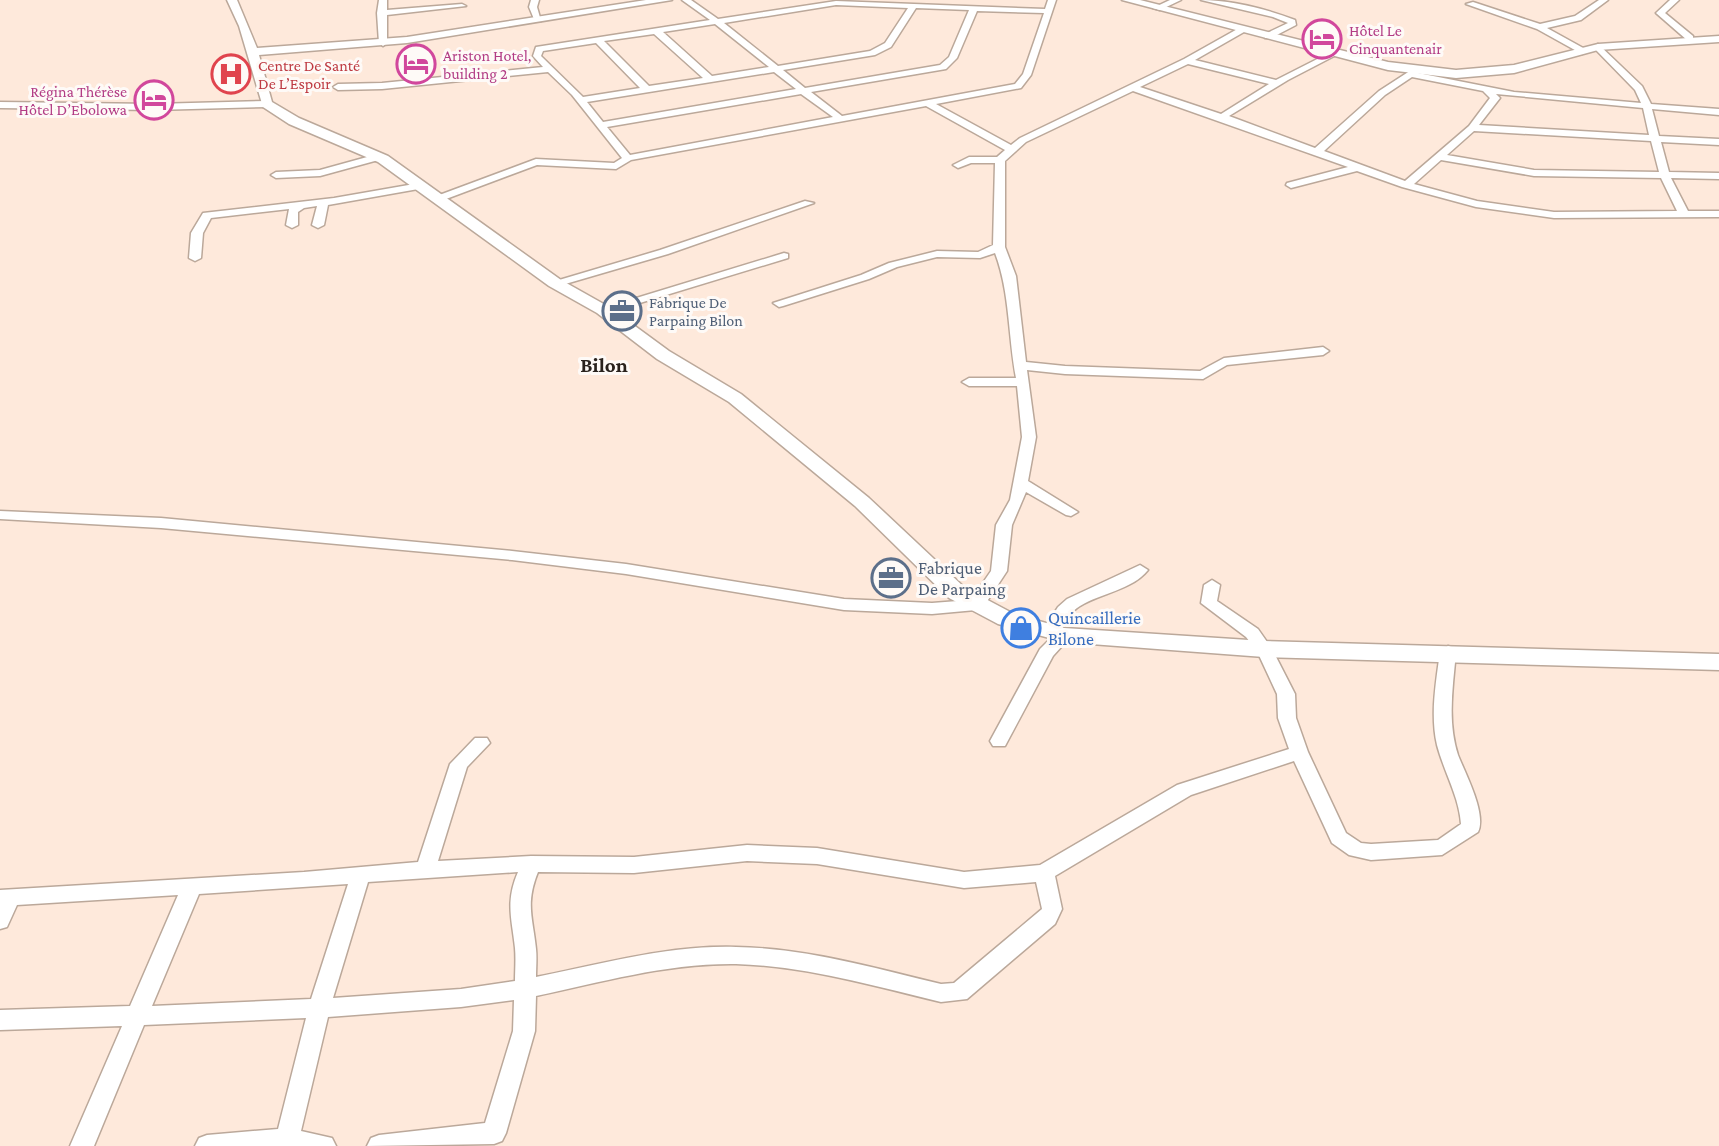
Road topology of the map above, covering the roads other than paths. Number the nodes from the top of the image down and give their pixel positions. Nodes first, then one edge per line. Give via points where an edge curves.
1 (232, 0) edge
2 (383, 0) edge
3 (535, 0) edge
4 (667, 0) edge
5 (687, 0) edge
6 (1052, 0) edge
7 (1126, 0) edge
8 (1177, 0) edge
9 (1205, 0) edge
10 (1604, 0) edge
11 (1675, 0) edge
12 (1470, 4) dead end
13 (914, 5) junction
14 (462, 6) dead end
15 (974, 8) junction
16 (1157, 8) junction
17 (1047, 11) junction
18 (382, 13) junction
19 (538, 19) junction
20 (717, 20) junction
21 (1540, 27) junction
22 (655, 30) junction
23 (1241, 30) junction
24 (1268, 36) junction
25 (1689, 38) junction
26 (597, 39) junction
27 (1719, 39) edge
28 (383, 43) junction
29 (1598, 47) junction
30 (1582, 51) junction
31 (255, 52) junction
32 (1336, 53) junction
33 (1187, 61) junction
34 (549, 69) junction
35 (773, 69) junction
36 (1414, 72) junction
37 (711, 80) junction
38 (1277, 83) junction
39 (338, 87) dead end
40 (1131, 87) junction
41 (647, 90) junction
42 (801, 91) junction
43 (1491, 95) junction
44 (581, 100) junction
45 (928, 103) junction
46 (267, 104) junction
47 (1646, 104) junction
48 (0, 105) edge
49 (1719, 112) edge
50 (1222, 117) junction
51 (841, 119) junction
52 (603, 125) junction
53 (1472, 128) junction
54 (1652, 137) junction
55 (1719, 142) edge
56 (1011, 149) junction
57 (1318, 151) junction
58 (1437, 156) junction
59 (378, 157) junction
60 (628, 158) junction
61 (1000, 160) junction
62 (958, 165) dead end
63 (1359, 167) junction
64 (276, 176) dead end
65 (1665, 176) junction
66 (1719, 176) edge
67 (1406, 184) junction
68 (1291, 185) dead end
69 (420, 186) junction
70 (438, 199) junction
71 (323, 202) junction
72 (809, 203) dead end
73 (302, 204) junction
74 (1684, 214) junction
75 (1719, 214) edge
76 (292, 225) dead end
77 (318, 225) dead end
78 (999, 247) junction
79 (784, 256) dead end
80 (195, 258) dead end
81 (555, 283) junction
82 (779, 303) dead end
83 (603, 310) junction
84 (1323, 351) dead end
85 (1020, 365) junction
86 (969, 382) dead end
87 (1023, 382) junction
88 (1019, 482) junction
89 (1071, 512) dead end
90 (0, 515) edge
91 (1140, 570) dead end
92 (1212, 585) dead end
93 (976, 605) junction
94 (1057, 632) junction
95 (1265, 649) junction
96 (1448, 652) junction
97 (1719, 662) edge
98 (999, 741) dead end
99 (481, 743) dead end
100 (1299, 752) junction
101 (531, 864) junction
102 (426, 869) junction
103 (1044, 873) junction
104 (362, 874) junction
105 (192, 886) junction
106 (5, 897) edge
107 (0, 921) edge
108 (524, 988) junction
109 (319, 1009) junction
110 (135, 1016) junction
111 (0, 1020) edge
112 (287, 1143) edge
113 (82, 1146) edge
114 (206, 1146) edge
115 (324, 1146) edge
116 (379, 1146) edge

1 - 31 main road
2 - 18 street
3 - 19 street
4 - 19 main road
5 - 20 street
6 - 17 street
7 - 16 main road
8 - 16 street
9 - 24 street via 1292,22
10 - 21 street via 1578,18
11 - 25 street via 1660,13
12 - 21 street
13 - 15 street
13 - 20 street via 835,3
13 - 35 street via 883,49
14 - 18 street
15 - 17 street
15 - 42 street via 953,58 943,67
16 - 23 main road
17 - 45 street via 1022,84
18 - 28 street
19 - 28 main road
20 - 22 street
20 - 35 street
21 - 30 street
22 - 26 street
22 - 37 street
23 - 24 main road
23 - 33 street
24 - 32 main road
25 - 27 main road
25 - 29 main road
26 - 34 street via 539,49 537,55
26 - 41 street
28 - 31 main road
29 - 30 main road
29 - 47 street via 1639,88
30 - 36 main road via 1482,73
31 - 46 main road
32 - 36 main road
32 - 38 street
33 - 38 street
33 - 40 street
34 - 39 street
34 - 44 street
35 - 37 street
35 - 42 street
36 - 43 street
36 - 57 street via 1382,93
37 - 41 street
38 - 50 street
40 - 50 street
40 - 56 street
41 - 44 street
42 - 51 street
42 - 52 street
43 - 47 street
43 - 53 street
44 - 52 street
45 - 51 street
45 - 56 street
46 - 48 street
46 - 59 main road via 294,121
47 - 49 street
47 - 54 street
50 - 57 street
51 - 60 street
52 - 60 street via 611,142
53 - 54 street
53 - 58 street
54 - 55 street
54 - 65 street
56 - 61 street
57 - 63 street
58 - 65 street via 1534,173
58 - 67 street
59 - 64 street via 320,173
59 - 69 main road
60 - 70 street via 612,166 536,162
61 - 62 street via 969,160
61 - 78 street
63 - 67 street
63 - 68 street
65 - 66 street
65 - 74 street
67 - 74 street via 1522,212
69 - 70 main road
69 - 71 street
70 - 81 main road
71 - 73 street
71 - 77 street
72 - 81 street
73 - 76 street via 293,211
73 - 80 street via 207,215 197,233
74 - 75 street
78 - 82 street via 980,255 937,254
78 - 85 street via 1010,276
79 - 83 street
81 - 83 main road
83 - 93 main road via 663,355 735,398 862,502 957,593
84 - 85 street via 1224,362 1203,375
85 - 87 street
86 - 87 street
87 - 88 street via 1029,437
88 - 89 street
88 - 93 street via 1017,500 1004,526 999,571
90 - 93 street via 169,521 440,548 628,569 825,604 934,611
91 - 94 street via 1126,582 1066,609 1055,627
92 - 95 street via 1209,603 1252,633
93 - 94 main road via 1006,619
94 - 95 main road
94 - 98 street
95 - 96 main road
95 - 100 street via 1286,694 1287,718
96 - 97 main road
96 - 100 street via 1442,717 1471,827 1442,846 1356,850 1339,838
99 - 102 street via 459,764
100 - 103 street via 1184,790
101 - 102 street
101 - 103 street via 634,866 747,853 817,856 964,880
101 - 108 street via 522,886 520,920 526,949
102 - 104 street
103 - 108 street via 1052,909 1048,918 959,992 941,993 766,956 707,956 628,965
104 - 105 street
104 - 109 street
105 - 106 street
105 - 110 street
106 - 107 street
108 - 109 street via 464,998
108 - 116 street via 524,1031 494,1133
109 - 110 street
109 - 112 street
110 - 111 street
110 - 113 street
112 - 114 street
112 - 115 street

